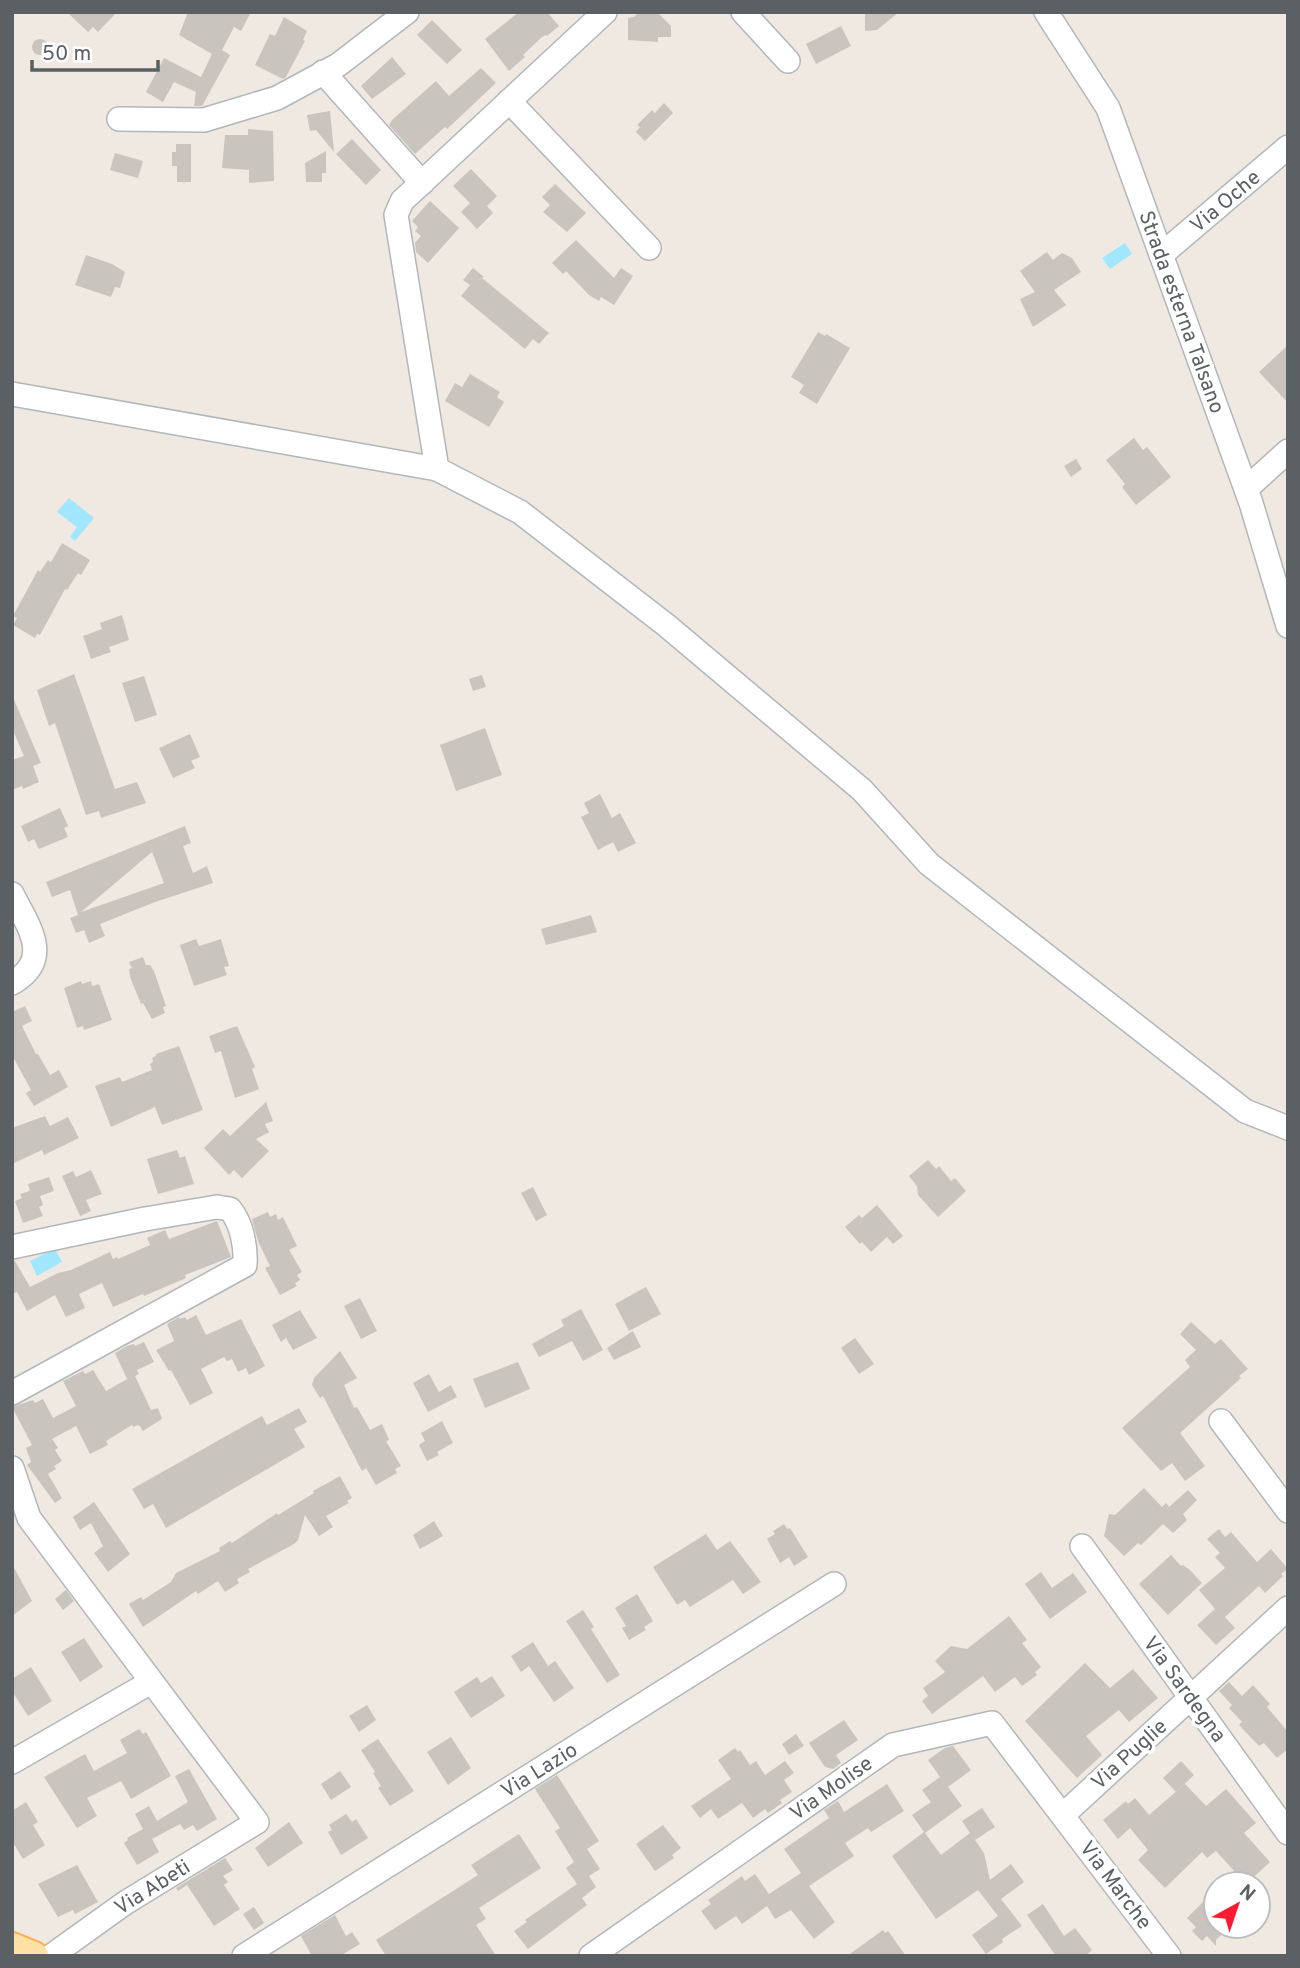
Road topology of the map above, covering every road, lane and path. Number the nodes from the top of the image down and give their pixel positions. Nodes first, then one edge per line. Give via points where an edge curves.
1 (407, 12) edge
2 (743, 12) edge
3 (1046, 12) edge
4 (593, 16) edge
5 (788, 61) dead end
6 (323, 72) junction
7 (514, 97) junction
8 (119, 118) dead end
9 (1288, 147) edge
10 (422, 183) junction
11 (649, 248) dead end
12 (1161, 255) junction
13 (12, 394) edge
14 (1288, 452) edge
15 (437, 469) junction
16 (1246, 489) junction
17 (1288, 626) edge
18 (12, 894) edge
19 (12, 983) edge
20 (1288, 1128) edge
21 (12, 1247) edge
22 (12, 1393) edge
23 (1221, 1420) dead end
24 (12, 1468) edge
25 (1288, 1511) edge
26 (20, 1523) edge
27 (1082, 1546) dead end
28 (834, 1584) dead end
29 (1288, 1608) edge
30 (151, 1682) junction
31 (1191, 1698) junction
32 (12, 1762) edge
33 (1063, 1815) junction
34 (1288, 1833) edge
35 (12, 1947) edge
36 (34, 1956) edge
37 (51, 1956) edge
38 (244, 1956) edge
39 (592, 1956) edge
40 (1169, 1956) edge

1 - 6 street
2 - 5 street
3 - 12 street, Strada esterna Talsano via 1108,108
4 - 7 street
6 - 8 street via 277,98 204,120
6 - 10 street
7 - 10 street
7 - 11 street
9 - 12 street, Via Oche
10 - 15 street via 402,201 396,215
12 - 16 street, Strada esterna Talsano
13 - 15 street
14 - 16 street
15 - 20 street via 520,512 666,625 862,790 929,864 1245,1111
16 - 17 street, Strada esterna Talsano
18 - 19 street via 35,936 36,950 24,976
21 - 22 street via 217,1208 230,1209 237,1218 246,1251 245,1265
23 - 25 street
24 - 26 street
26 - 30 street
27 - 31 street, Via Sardegna
28 - 38 street, Via Lazio
29 - 31 street, Via Puglie
30 - 32 street
30 - 37 street, Via Abeti via 257,1822 125,1903
31 - 33 street, Via Puglie
31 - 34 street, Via Sardegna
33 - 39 street, Via Molise via 992,1723 893,1745
33 - 40 street, Via Marche
35 - 36 main road

